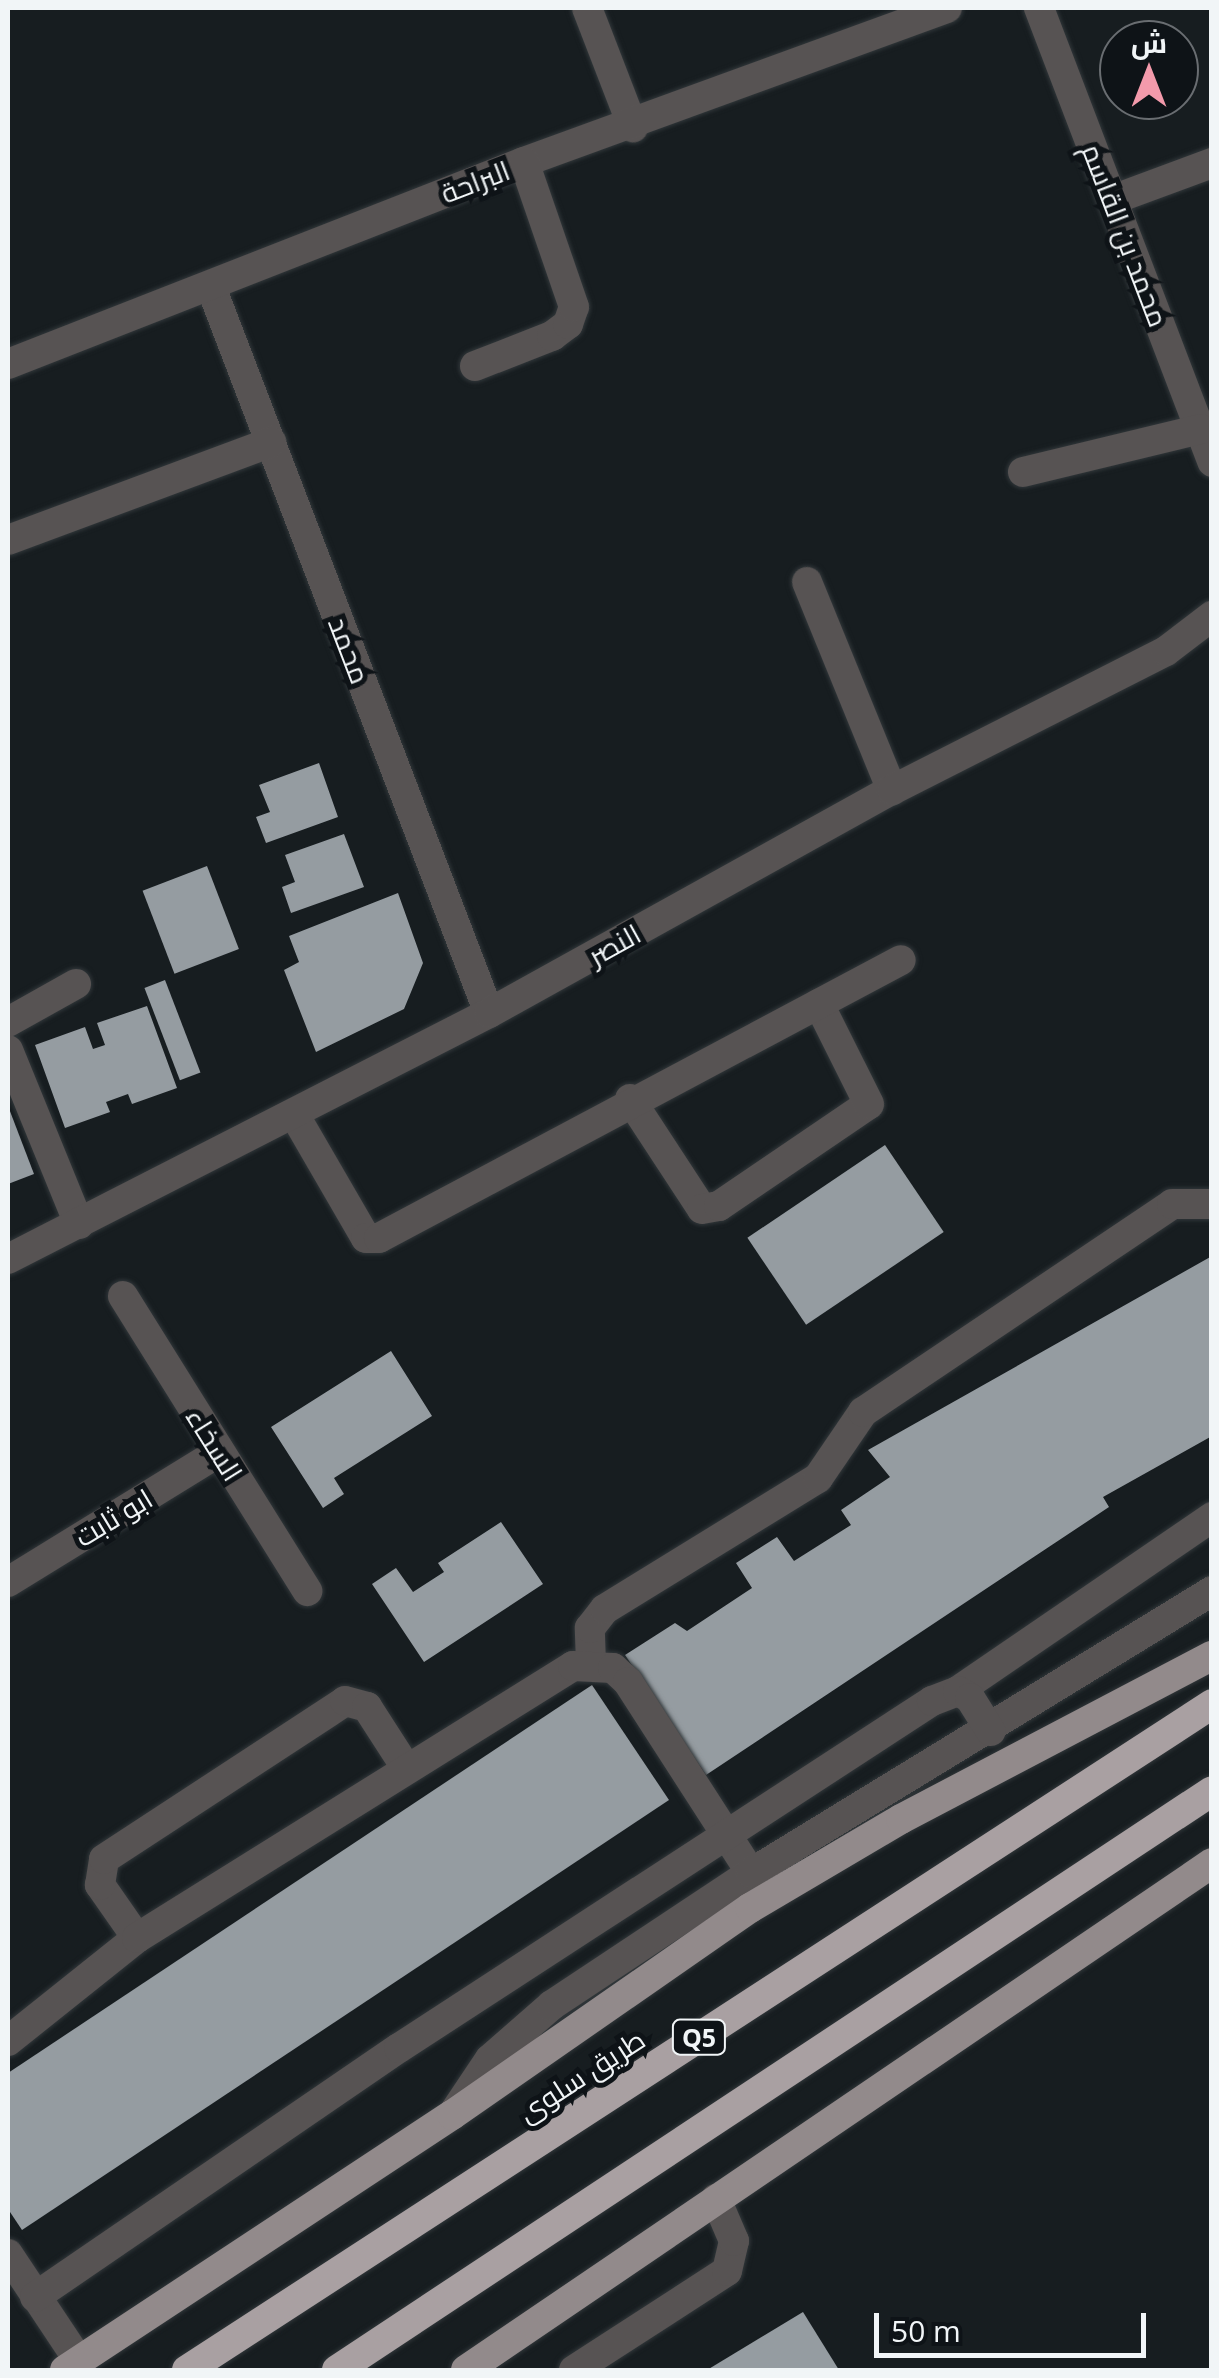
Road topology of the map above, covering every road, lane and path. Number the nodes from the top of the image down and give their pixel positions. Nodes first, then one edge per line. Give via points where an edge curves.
1 (588, 8) edge
2 (947, 8) edge
3 (1039, 8) edge
4 (632, 127) junction
5 (524, 162) junction
6 (1212, 163) edge
7 (1112, 200) junction
8 (211, 287) junction
9 (8, 364) edge
10 (475, 366) dead end
11 (1201, 429) junction
12 (270, 442) junction
13 (1212, 462) edge
14 (1023, 472) dead end
15 (8, 540) edge
16 (807, 582) dead end
17 (1212, 616) edge
18 (892, 790) junction
19 (901, 960) dead end
20 (76, 984) dead end
21 (819, 1004) junction
22 (489, 1013) junction
23 (8, 1022) edge
24 (8, 1050) edge
25 (630, 1099) junction
26 (294, 1114) junction
27 (1212, 1204) edge
28 (80, 1224) junction
29 (8, 1259) edge
30 (124, 1296) dead end
31 (219, 1452) junction
32 (1212, 1517) edge
33 (8, 1582) edge
34 (308, 1591) dead end
35 (1212, 1591) edge
36 (1212, 1656) edge
37 (591, 1664) junction
38 (958, 1691) junction
39 (1212, 1704) edge
40 (991, 1731) junction
41 (405, 1766) junction
42 (1212, 1791) edge
43 (727, 1834) junction
44 (1212, 1863) edge
45 (751, 1873) junction
46 (137, 1938) junction
47 (8, 2041) edge
48 (452, 2115) junction
49 (716, 2199) junction
50 (8, 2254) edge
51 (36, 2297) junction
52 (72, 2366) edge
53 (187, 2370) edge
54 (337, 2370) edge
55 (466, 2370) edge
56 (574, 2370) edge

1 - 4 street
2 - 4 street, البراحة
3 - 7 street, محمد بن القاسم
4 - 5 street, البراحة
5 - 8 street, البراحة
5 - 10 street via 574,307 568,324 552,336
6 - 7 street
7 - 11 street, محمد بن القاسم
8 - 9 street, البراحة
8 - 12 street, محمد
11 - 13 street, محمد بن القاسم
11 - 14 street
12 - 15 street
12 - 22 street, محمد
16 - 18 street
17 - 18 street, النصر via 1166,651
18 - 22 street, النصر
19 - 21 street
20 - 23 street
21 - 25 street
21 - 25 street via 869,1104 720,1206 702,1209
22 - 26 street, النصر
24 - 28 street
25 - 26 street via 372,1240
26 - 28 street, النصر
27 - 37 street via 1172,1204 863,1412 818,1478 605,1608 590,1628
28 - 29 street, النصر
30 - 31 street, السخاء
31 - 33 street, ابو ثابت
31 - 34 street, السخاء
32 - 38 street
35 - 40 street, طريق سلوى
36 - 48 main road, طريق سلوى via 782,1888
37 - 41 street via 573,1666
37 - 43 street via 613,1668 628,1682
38 - 40 street
38 - 43 street
39 - 53 highway, طريق سلوى / Q5
40 - 45 street, طريق سلوى
41 - 46 street
41 - 46 street via 367,1707 345,1701 104,1859 100,1885
42 - 54 highway
43 - 45 street
43 - 51 street via 398,2048
44 - 49 main road
45 - 48 street, طريق سلوى via 512,2037
46 - 47 street
48 - 52 main road, طريق سلوى
49 - 55 main road
49 - 56 street via 734,2241 727,2271
50 - 51 street
51 - 52 street

